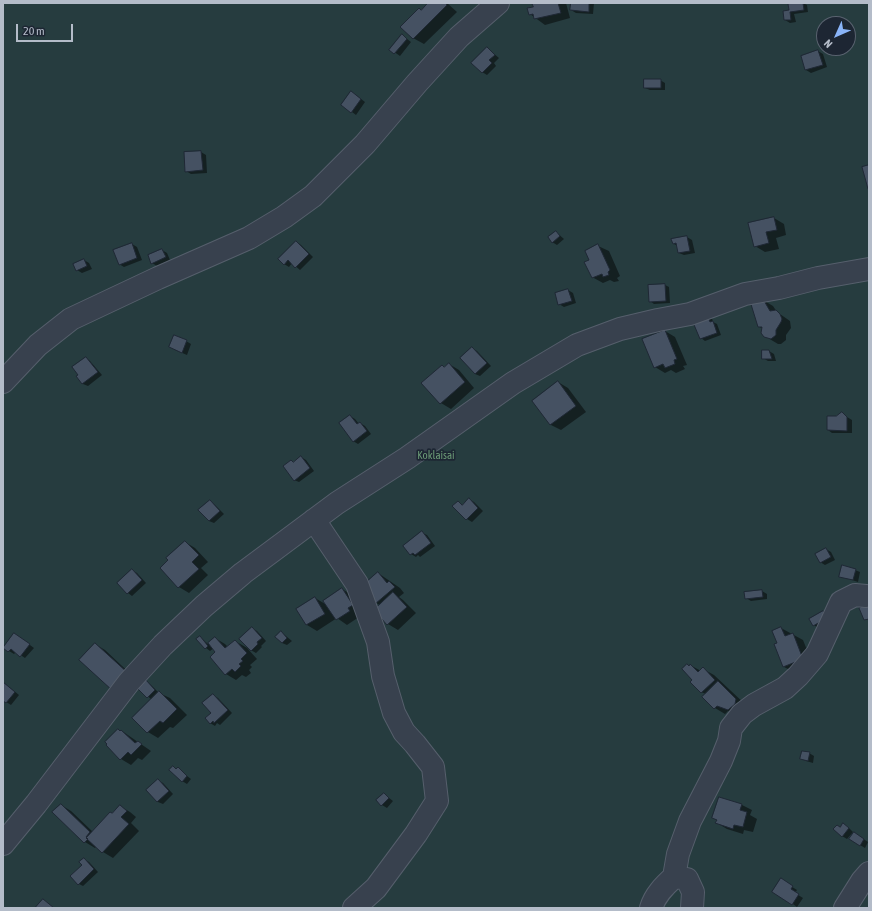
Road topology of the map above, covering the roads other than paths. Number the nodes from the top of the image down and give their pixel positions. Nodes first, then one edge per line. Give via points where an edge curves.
1 (498, 3) edge
2 (869, 269) edge
3 (3, 382) edge
4 (314, 520) junction
5 (866, 596) dead end
6 (3, 844) edge
7 (869, 873) edge
8 (674, 877) junction
9 (354, 908) edge
10 (651, 908) edge
11 (692, 908) edge
12 (845, 908) edge

1 - 3 street via 459,37 365,144 313,196 249,238 70,319 38,345
2 - 4 street via 745,294 690,314 620,329 577,345 513,383
4 - 6 street via 243,573 163,645 129,682
4 - 9 street via 356,584 378,642 383,676 394,713 404,732 433,768 437,801 376,888
5 - 8 street via 855,595 841,602 817,654 798,676 785,688 742,714 731,728 721,760 690,821 678,854
7 - 12 street
8 - 10 street via 664,887
8 - 11 street via 687,878 693,892

